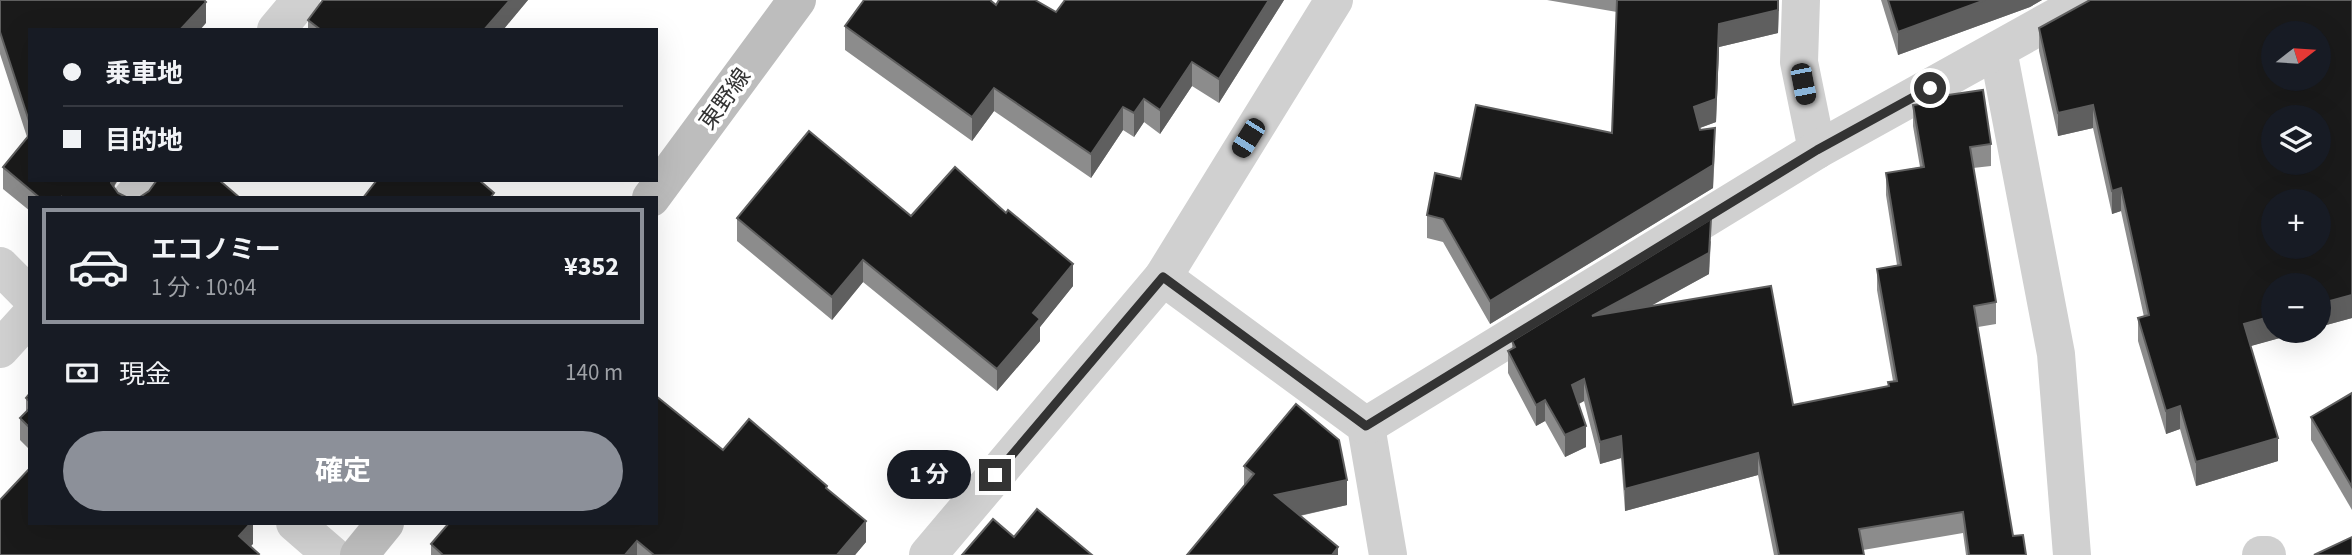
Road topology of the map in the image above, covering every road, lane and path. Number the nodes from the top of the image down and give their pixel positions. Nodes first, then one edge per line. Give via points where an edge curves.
1 (301, 0) edge
2 (797, 0) edge
3 (1334, 0) edge
4 (1801, 0) edge
5 (2087, 0) edge
6 (278, 28) edge
7 (1998, 50) junction
8 (1817, 150) junction
9 (145, 182) edge
10 (134, 196) edge
11 (653, 196) edge
12 (0, 266) edge
13 (1163, 277) junction
14 (28, 294) edge
15 (28, 318) edge
16 (0, 349) edge
17 (1366, 426) junction
18 (297, 525) edge
19 (383, 525) edge
20 (332, 555) edge
21 (359, 555) edge
22 (928, 555) edge
23 (1388, 555) edge
24 (2072, 555) edge
25 (2261, 555) edge
26 (2267, 555) edge

1 - 6 street
2 - 11 street, 東野線
3 - 13 street
4 - 8 street via 1799,62
5 - 7 street
7 - 8 street
7 - 24 street via 2056,354
8 - 17 street
9 - 10 street
12 - 14 street
13 - 17 street
13 - 22 street
15 - 16 street
17 - 23 street
18 - 20 street
19 - 21 street
25 - 26 street

